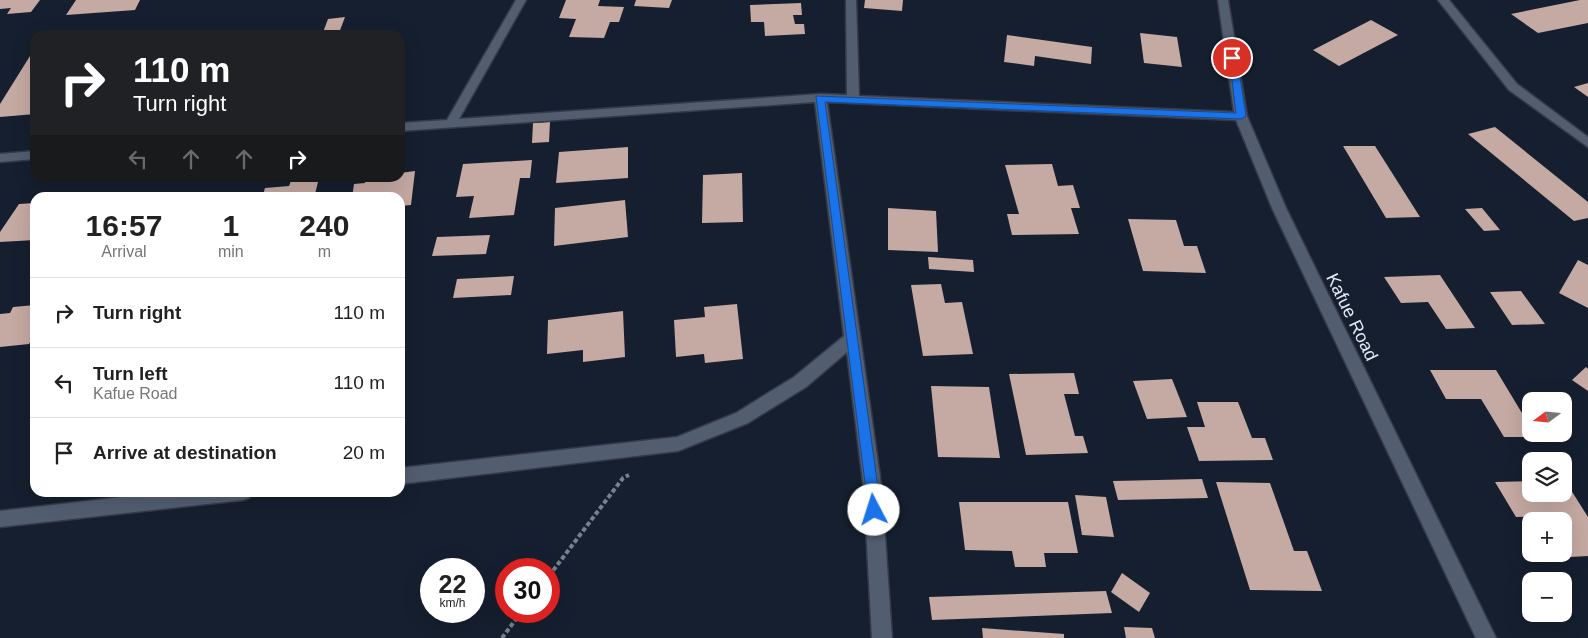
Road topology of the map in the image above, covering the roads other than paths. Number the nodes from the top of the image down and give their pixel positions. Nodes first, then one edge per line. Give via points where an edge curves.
1 (521, 0) edge
2 (852, 0) edge
3 (1223, 0) edge
4 (1443, 0) edge
5 (820, 98) junction
6 (853, 99) junction
7 (1241, 116) junction
8 (451, 123) junction
9 (405, 127) edge
10 (1588, 143) edge
11 (30, 155) edge
12 (0, 158) edge
13 (851, 339) junction
14 (405, 475) edge
15 (198, 497) edge
16 (0, 519) edge
17 (882, 638) edge
18 (1486, 638) edge

1 - 8 street
2 - 6 street
3 - 7 street, Kafue Road
4 - 10 street via 1513,87
5 - 6 street
5 - 8 street
5 - 13 street
6 - 7 street
7 - 18 street, Kafue Road via 1278,208
8 - 9 street
11 - 12 street
13 - 14 street via 800,382 742,418 678,444
13 - 17 street via 873,491
15 - 16 street

